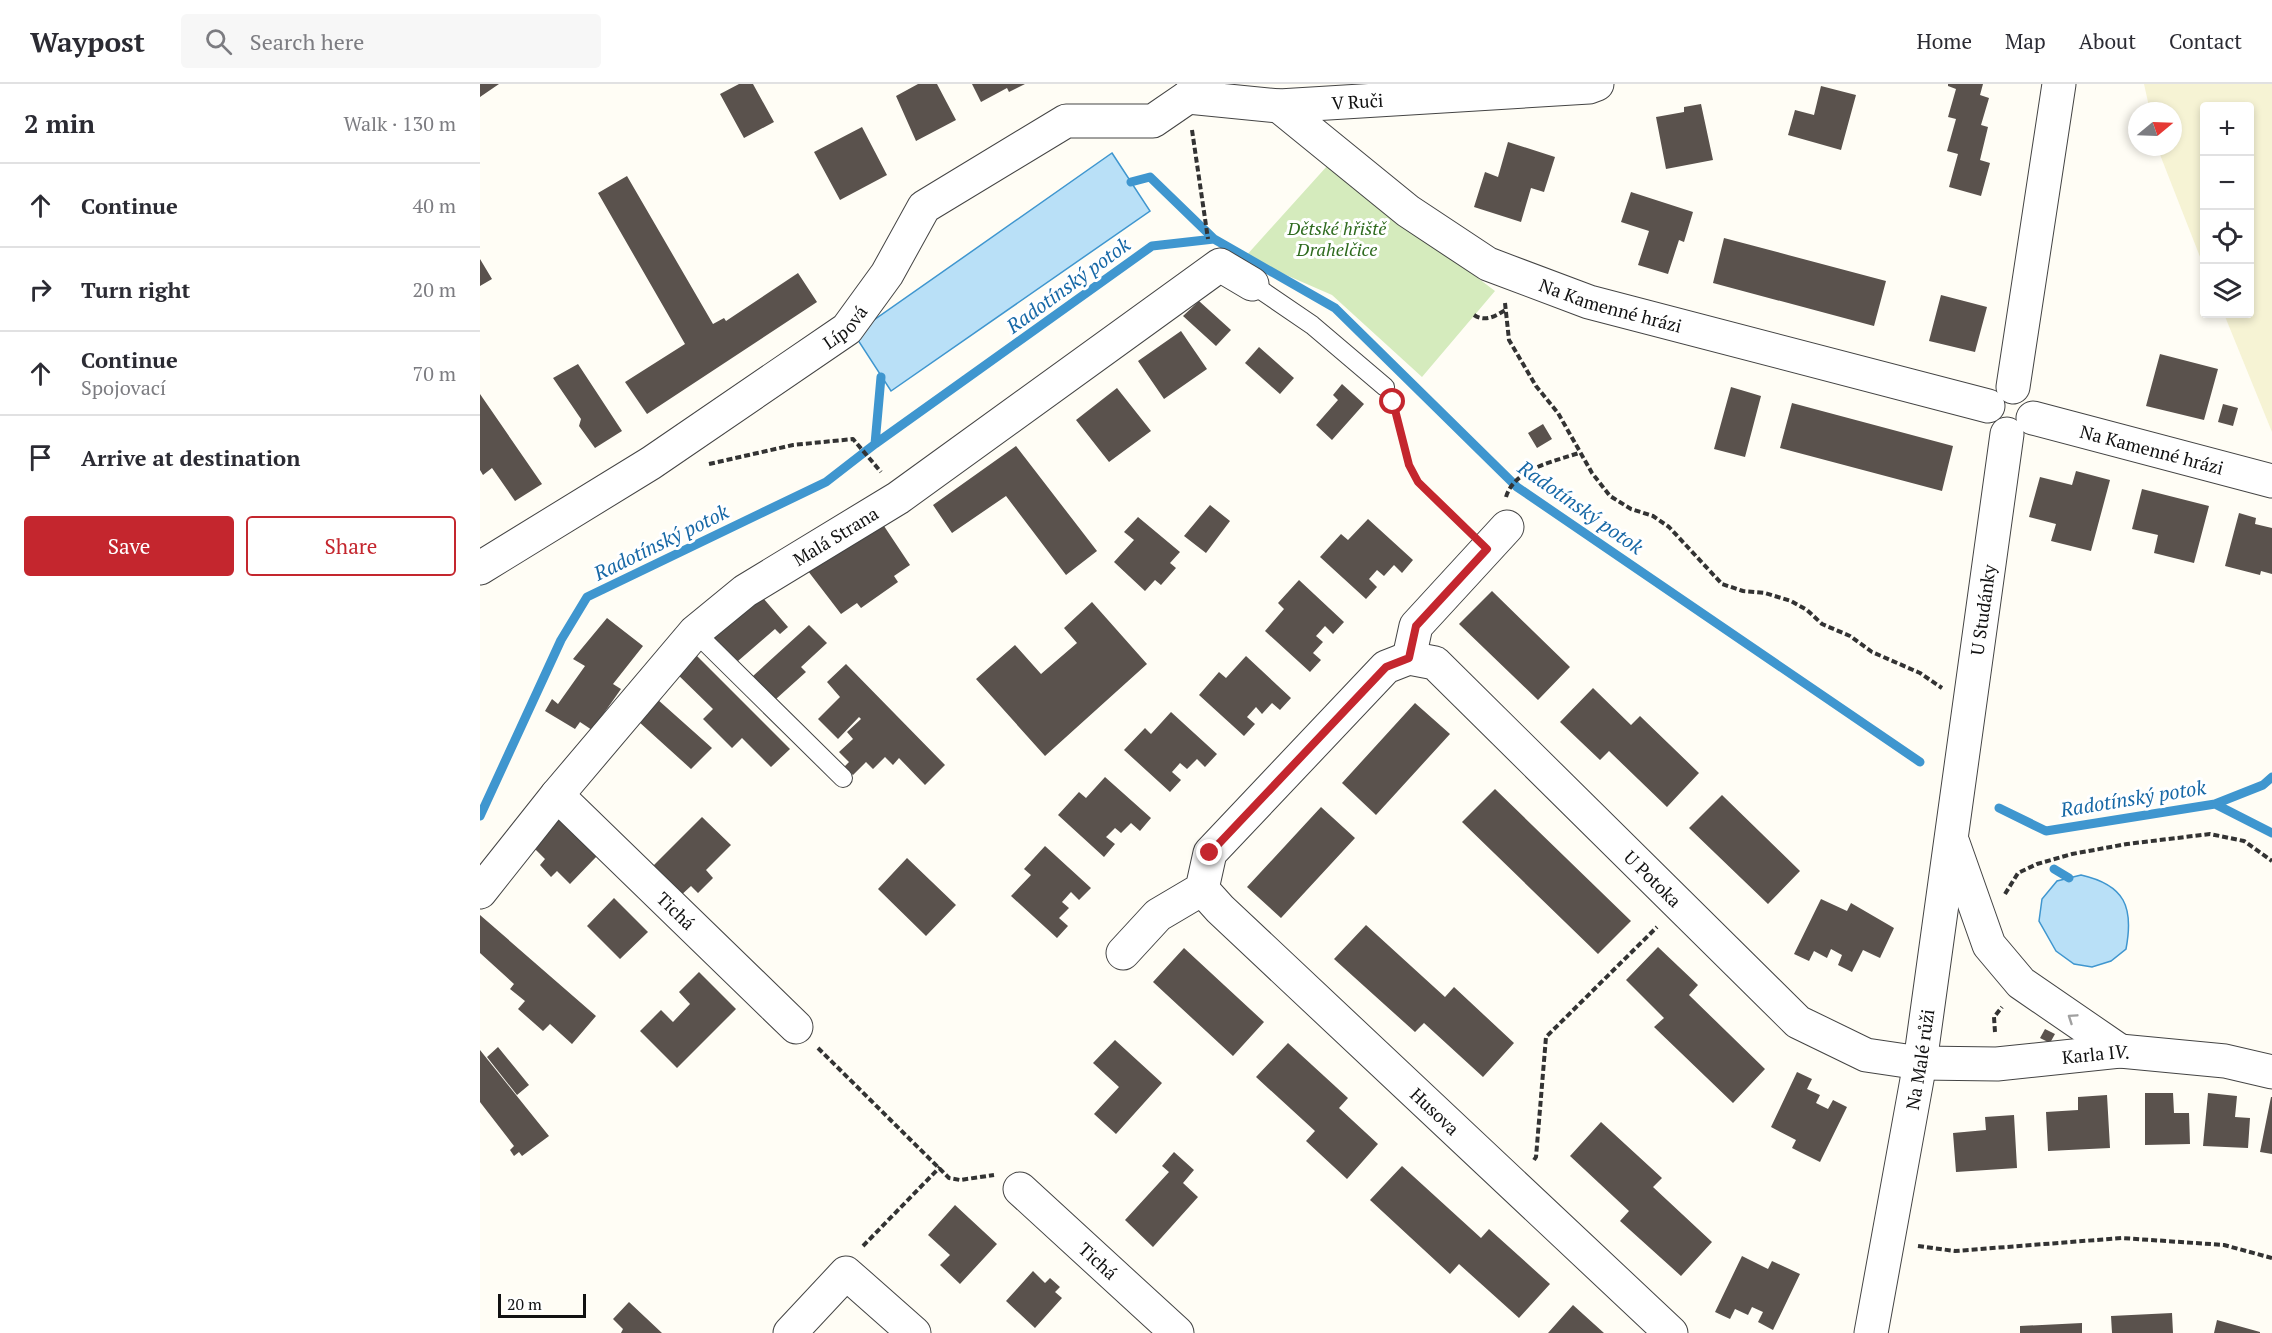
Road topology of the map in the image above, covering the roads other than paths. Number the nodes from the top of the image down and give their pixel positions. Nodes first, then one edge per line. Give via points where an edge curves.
1 (1597, 84) edge
2 (2059, 84) edge
3 (1184, 90) edge
4 (1279, 106) junction
5 (1252, 284) joint
6 (1385, 387) road end
7 (2000, 396) junction
8 (2020, 426) junction
9 (2272, 481) edge
10 (1497, 538) road end
11 (480, 568) edge
12 (695, 632) junction
13 (1409, 658) junction
14 (843, 778) dead end
15 (1959, 786) joint
16 (557, 795) junction
17 (1951, 838) junction
18 (1202, 889) junction
19 (480, 892) edge
20 (1123, 953) dead end
21 (796, 1027) road end
22 (2120, 1051) junction
23 (1920, 1063) junction
24 (2272, 1072) edge
25 (1020, 1189) road end
26 (790, 1333) edge
27 (914, 1333) edge
28 (1177, 1333) edge
29 (1671, 1333) edge
30 (1871, 1333) edge

1 - 4 street, V Ruči
2 - 7 street
3 - 4 street, V Ruči
3 - 11 street, Lípová via 1153,121 1066,121 924,207 887,274 848,329 651,463
4 - 7 street, Na Kamenné hrázi via 1408,211 1488,264 1588,302
5 - 6 lane via 1312,325
5 - 12 street, Malá Strana via 1221,266 898,498 745,591
7 - 8 street via 1994,423
8 - 9 street, Na Kamenné hrázi
8 - 15 street, U Studánky via 1969,701
10 - 13 street via 1416,626
12 - 14 lane
12 - 16 street, Malá Strana
13 - 18 street via 1386,667 1210,853
13 - 23 street, U Potoka via 1435,663 1798,1022 1866,1054
15 - 17 street, Na Malé růži
16 - 19 street, Malá Strana
16 - 21 street, Tichá
22 -> 17 street via 2022,983 1989,945
17 - 23 street, Na Malé růži
18 - 20 street via 1158,915
18 - 29 street, Husova
22 - 23 street, Karla IV. via 1997,1064
22 - 24 street, Karla IV. via 2225,1061
23 - 30 street, Na Malé růži
25 - 28 street, Tichá
26 - 27 street via 846,1273

